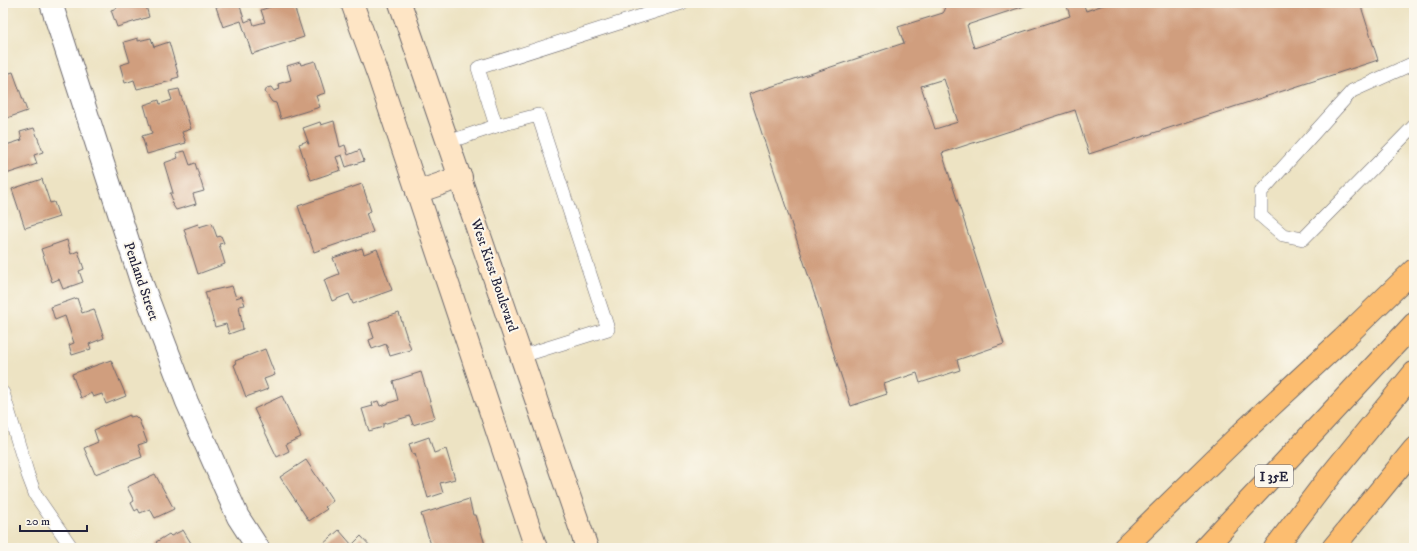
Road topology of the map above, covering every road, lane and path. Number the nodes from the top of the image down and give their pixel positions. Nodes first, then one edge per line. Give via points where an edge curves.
1 (51, 3) edge
2 (352, 3) edge
3 (400, 3) edge
4 (682, 3) edge
5 (1414, 63) edge
6 (496, 126) junction
7 (1414, 126) edge
8 (448, 142) junction
9 (461, 177) junction
10 (417, 192) junction
11 (1414, 270) edge
12 (1414, 324) edge
13 (522, 356) junction
14 (1414, 373) edge
15 (3, 393) edge
16 (1414, 449) edge
17 (72, 548) edge
18 (258, 548) edge
19 (536, 548) edge
20 (587, 548) edge
21 (1124, 548) edge
22 (1205, 548) edge
23 (1275, 548) edge
24 (1333, 548) edge

1 - 18 street, Penland Street via 142,284 187,402 238,517
2 - 10 main road
3 - 8 main road, West Kiest Boulevard
4 - 6 lane via 478,68
5 - 7 lane via 1352,91 1261,192 1261,216 1283,235 1303,239
6 - 8 lane
6 - 13 lane via 538,116 608,329
8 - 9 main road, West Kiest Boulevard
9 - 10 main road
9 - 13 main road, West Kiest Boulevard
10 - 19 main road
11 - 21 highway
12 - 22 highway, I 35E
13 - 20 main road, West Kiest Boulevard
14 - 23 highway
15 - 17 lane via 36,496
16 - 24 highway

